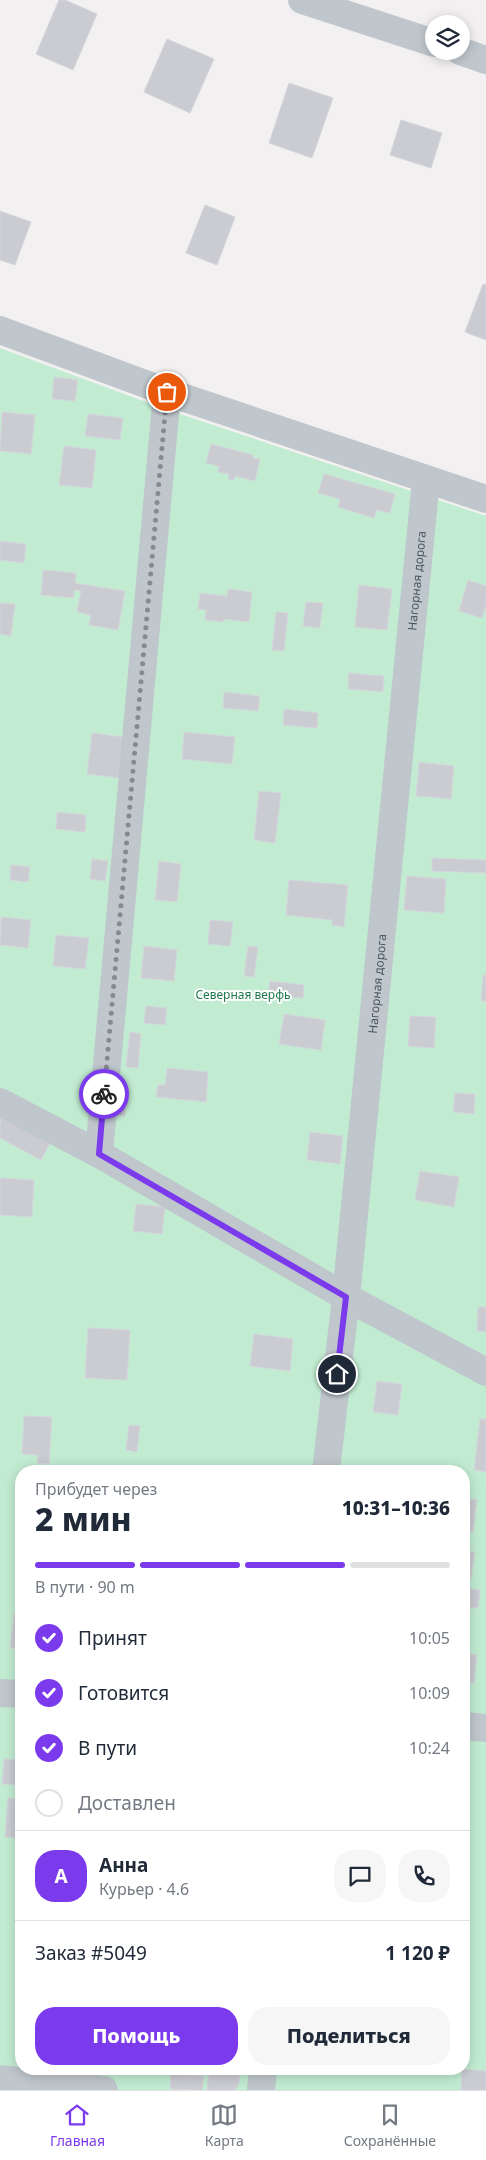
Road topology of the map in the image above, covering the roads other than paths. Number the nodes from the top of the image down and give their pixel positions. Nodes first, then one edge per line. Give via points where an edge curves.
1 (302, 0) edge
2 (425, 40) edge
3 (470, 54) edge
4 (486, 60) edge
5 (0, 330) edge
6 (166, 401) junction
7 (425, 488) junction
8 (486, 499) edge
9 (0, 1102) edge
10 (99, 1154) junction
11 (346, 1297) junction
12 (486, 1372) edge
13 (327, 1465) edge
14 (0, 1693) edge
15 (15, 1694) edge
16 (470, 1727) edge
17 (486, 1728) edge
18 (262, 2075) edge
19 (0, 2079) edge
20 (104, 2090) edge
21 (261, 2090) edge

1 - 2 street
3 - 4 street
5 - 6 street
6 - 7 street
6 - 10 street
7 - 8 street
7 - 11 street, Нагорная дорога
9 - 10 street
10 - 11 street
11 - 12 street
11 - 13 street, Нагорная дорога
14 - 15 street
16 - 17 street
18 - 21 street
19 - 20 street

